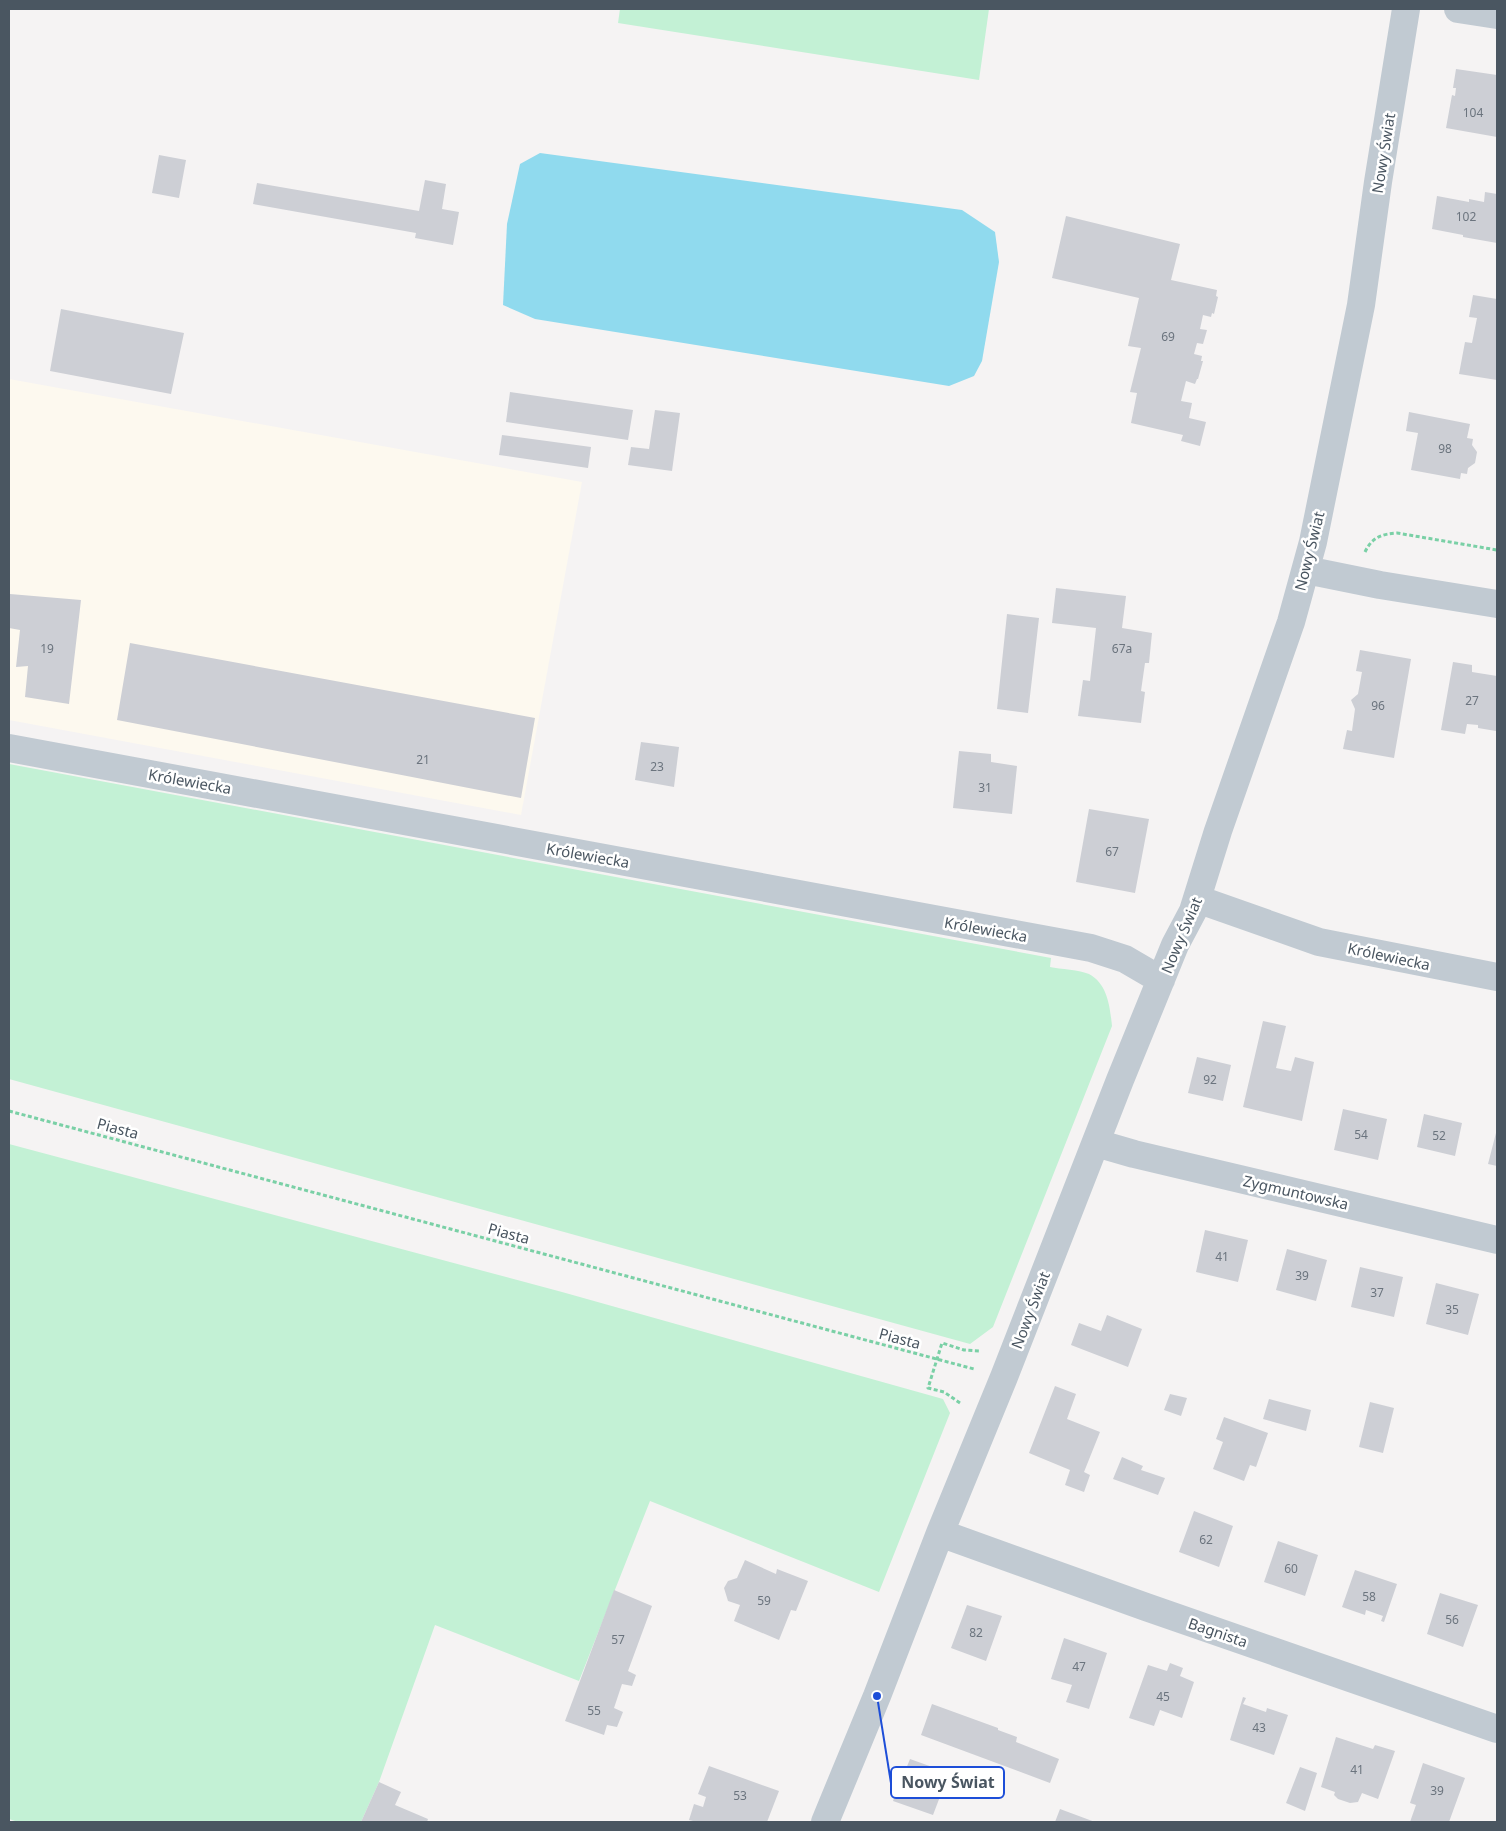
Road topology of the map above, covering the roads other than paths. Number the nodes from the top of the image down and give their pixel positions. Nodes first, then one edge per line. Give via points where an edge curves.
1 (1406, 9) edge
2 (1458, 9) edge
3 (1497, 15) edge
4 (1306, 570) junction
5 (1497, 604) edge
6 (9, 748) edge
7 (1197, 899) junction
8 (1497, 977) edge
9 (1161, 980) junction
10 (1096, 1143) junction
11 (1497, 1240) edge
12 (940, 1532) junction
13 (1497, 1729) edge
14 (835, 1819) edge

1 - 4 street, Nowy Świat via 1361,305
2 - 3 street
4 - 5 street
4 - 7 street, Nowy Świat
6 - 9 street, Królewiecka via 1091,948 1125,960
7 - 8 street, Królewiecka via 1319,942
7 - 9 street, Nowy Świat
9 - 10 street, Nowy Świat
10 - 11 street, Zygmuntowska
10 - 12 street, Nowy Świat
12 - 13 street, Bagnista
12 - 14 street, Nowy Świat via 873,1705

